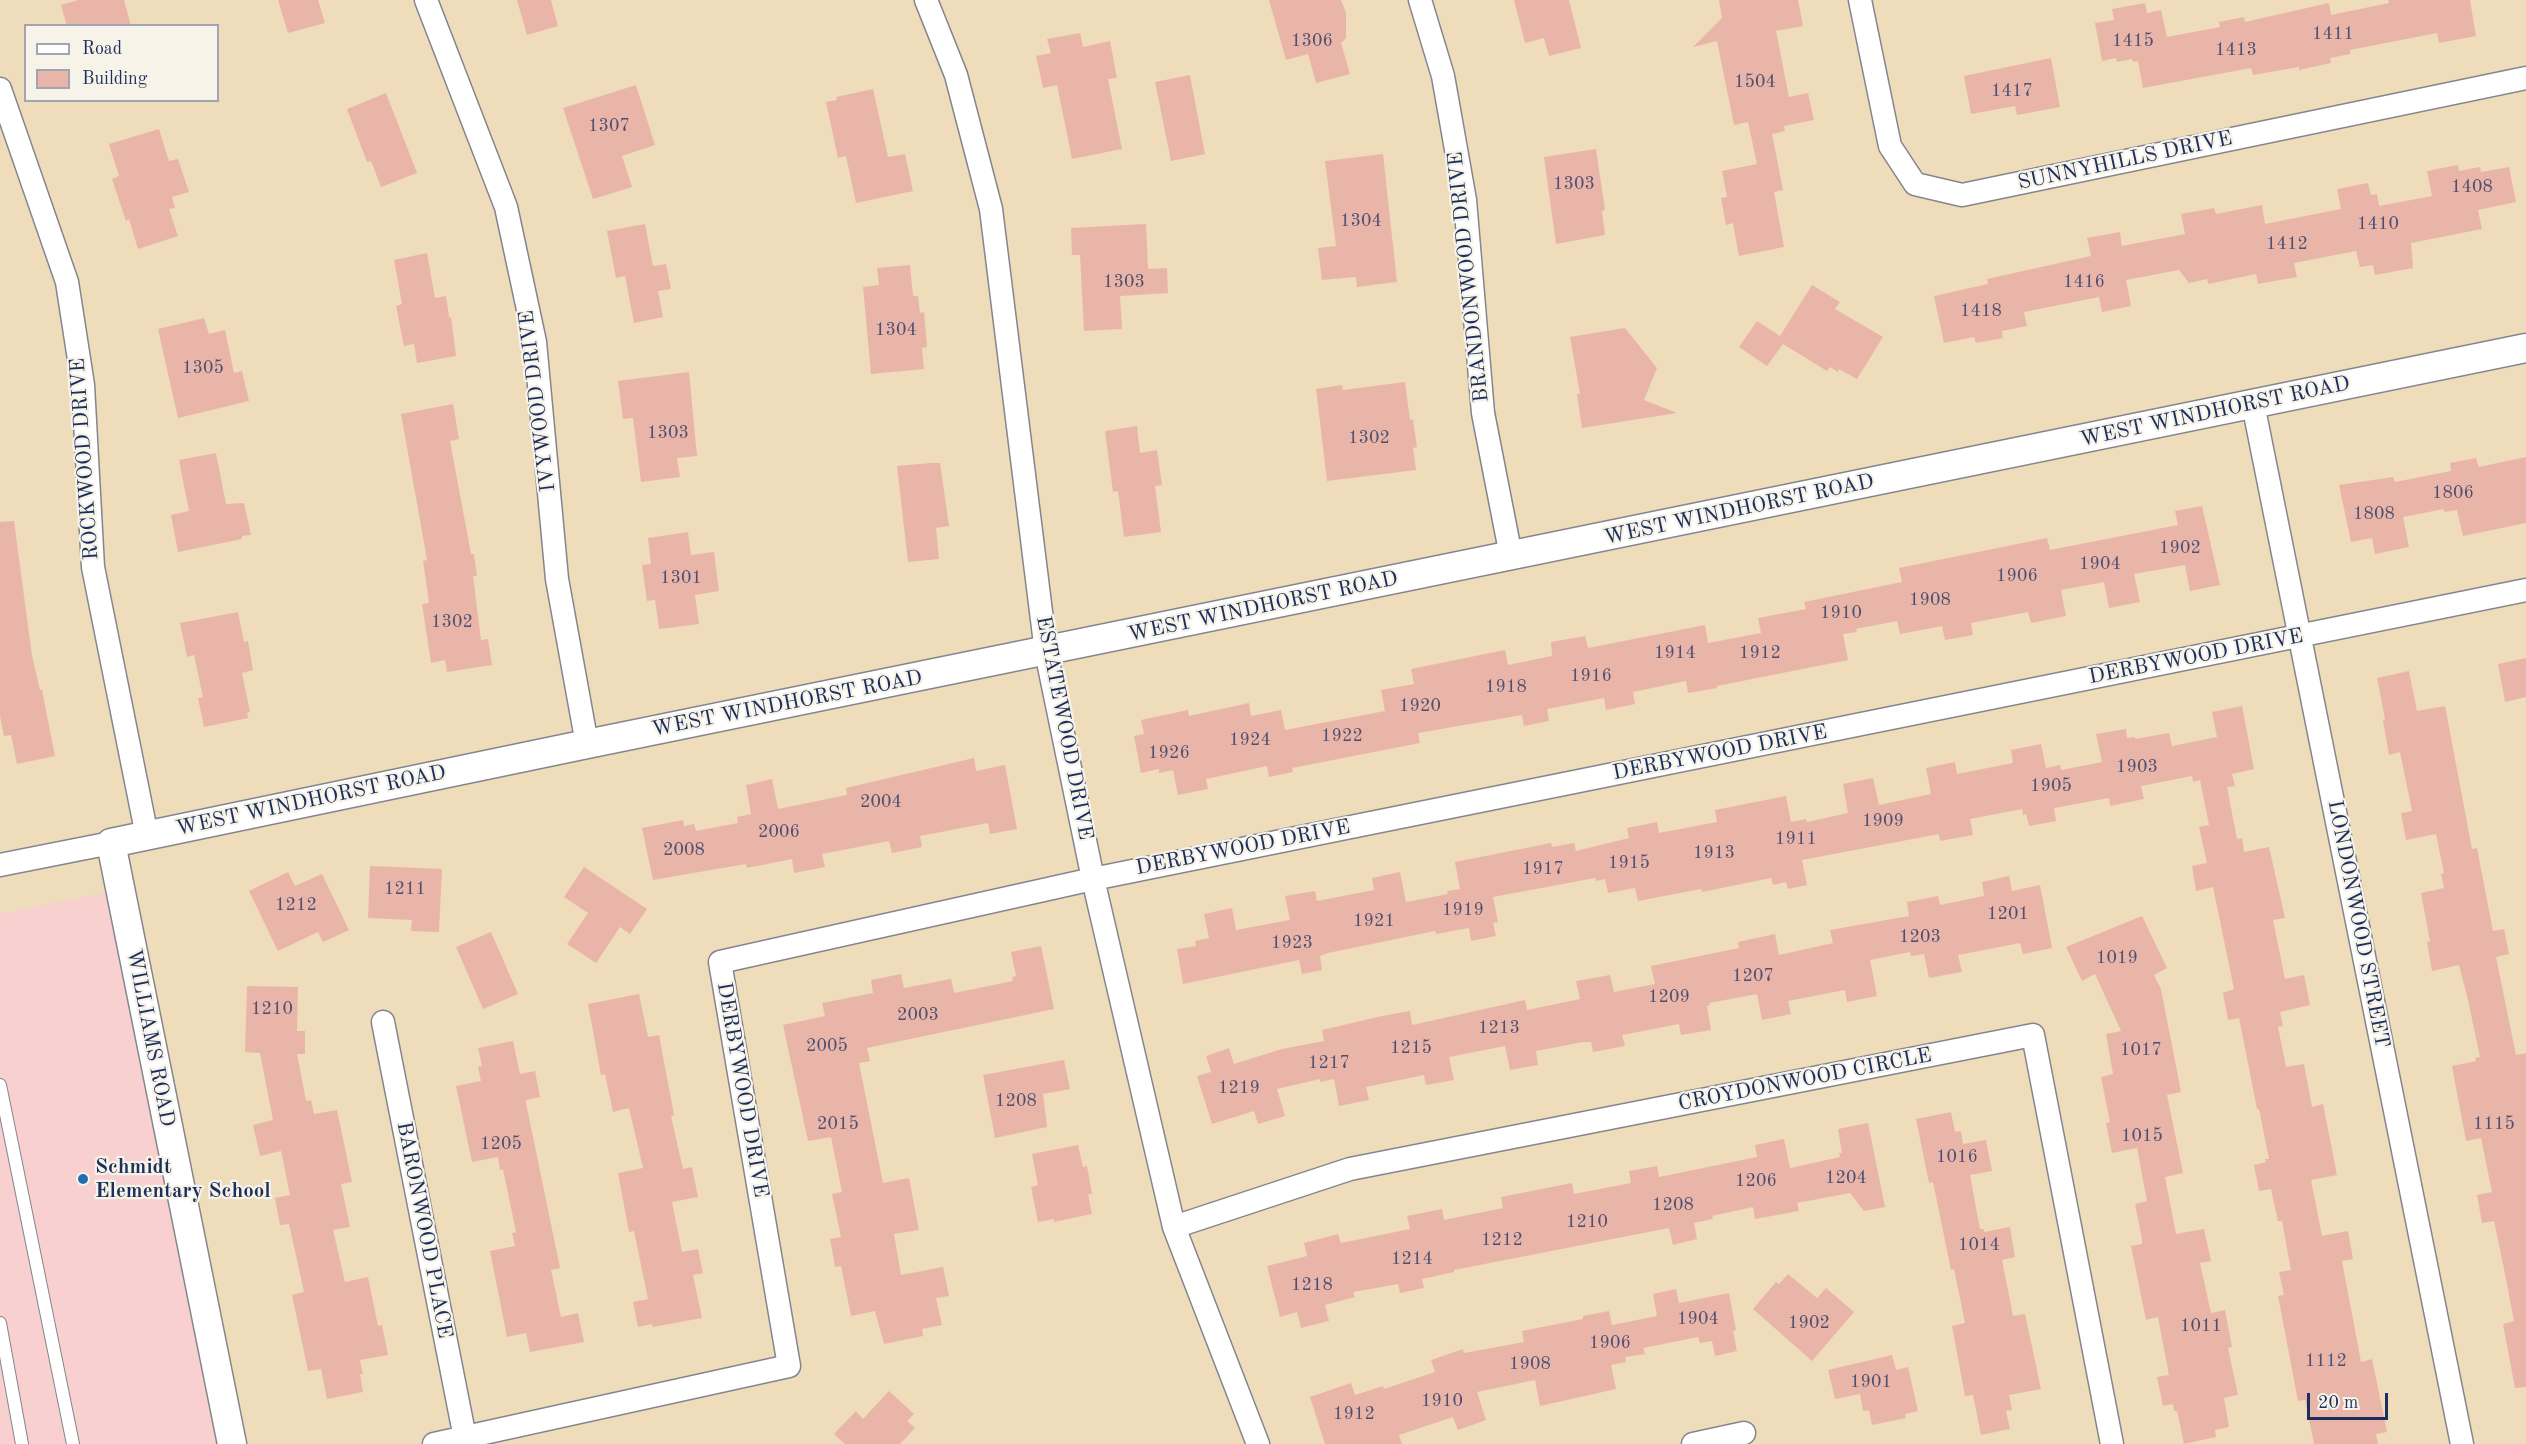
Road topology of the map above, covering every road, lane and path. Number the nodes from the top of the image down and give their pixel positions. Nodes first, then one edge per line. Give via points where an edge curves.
1 (426, 0) edge
2 (926, 0) edge
3 (1420, 0) edge
4 (1860, 0) edge
5 (2526, 78) edge
6 (0, 89) edge
7 (2526, 348) edge
8 (2253, 404) junction
9 (1510, 556) junction
10 (2526, 590) edge
11 (2300, 636) junction
12 (1046, 652) junction
13 (587, 744) junction
14 (147, 836) junction
15 (111, 843) junction
16 (0, 865) edge
17 (1093, 879) junction
18 (383, 1022) dead end
19 (0, 1085) edge
20 (1174, 1227) junction
21 (0, 1323) edge
22 (1744, 1433) dead end
23 (465, 1438) junction
24 (22, 1444) edge
25 (73, 1444) edge
26 (232, 1444) edge
27 (435, 1444) edge
28 (1258, 1444) edge
29 (1693, 1444) edge
30 (2112, 1444) edge
31 (2462, 1444) edge

1 - 13 street, IVYWOOD DRIVE via 506,207 533,331 557,579
2 - 12 street, ESTATEWOOD DRIVE via 956,75 991,209
3 - 9 street, BRANDONWOOD DRIVE via 1443,76 1465,200 1483,413
4 - 5 street, SUNNYHILLS DRIVE via 1890,146 1915,184 1962,195
6 - 14 street, ROCKWOOD DRIVE via 67,282 83,385 93,567
7 - 8 street, WEST WINDHORST ROAD
8 - 9 street, WEST WINDHORST ROAD
8 - 11 street, LONDONWOOD STREET
9 - 12 street, WEST WINDHORST ROAD
10 - 11 street, DERBYWOOD DRIVE
11 - 17 street, DERBYWOOD DRIVE
11 - 31 street, LONDONWOOD STREET
12 - 13 street, WEST WINDHORST ROAD
12 - 17 street, ESTATEWOOD DRIVE
13 - 14 street, WEST WINDHORST ROAD
14 - 15 street, WEST WINDHORST ROAD
15 - 16 street, WEST WINDHORST ROAD
15 - 26 street, WILLIAMS ROAD
17 - 20 street, ESTATEWOOD DRIVE
17 - 23 street, DERBYWOOD DRIVE via 720,962 789,1366
18 - 23 street, BARONWOOD PLACE
19 - 25 lane
20 - 28 street, ESTATEWOOD DRIVE
20 - 30 street, CROYDONWOOD CIRCLE via 1350,1169 2033,1035
21 - 24 lane
22 - 29 street
23 - 27 street, DERBYWOOD DRIVE

